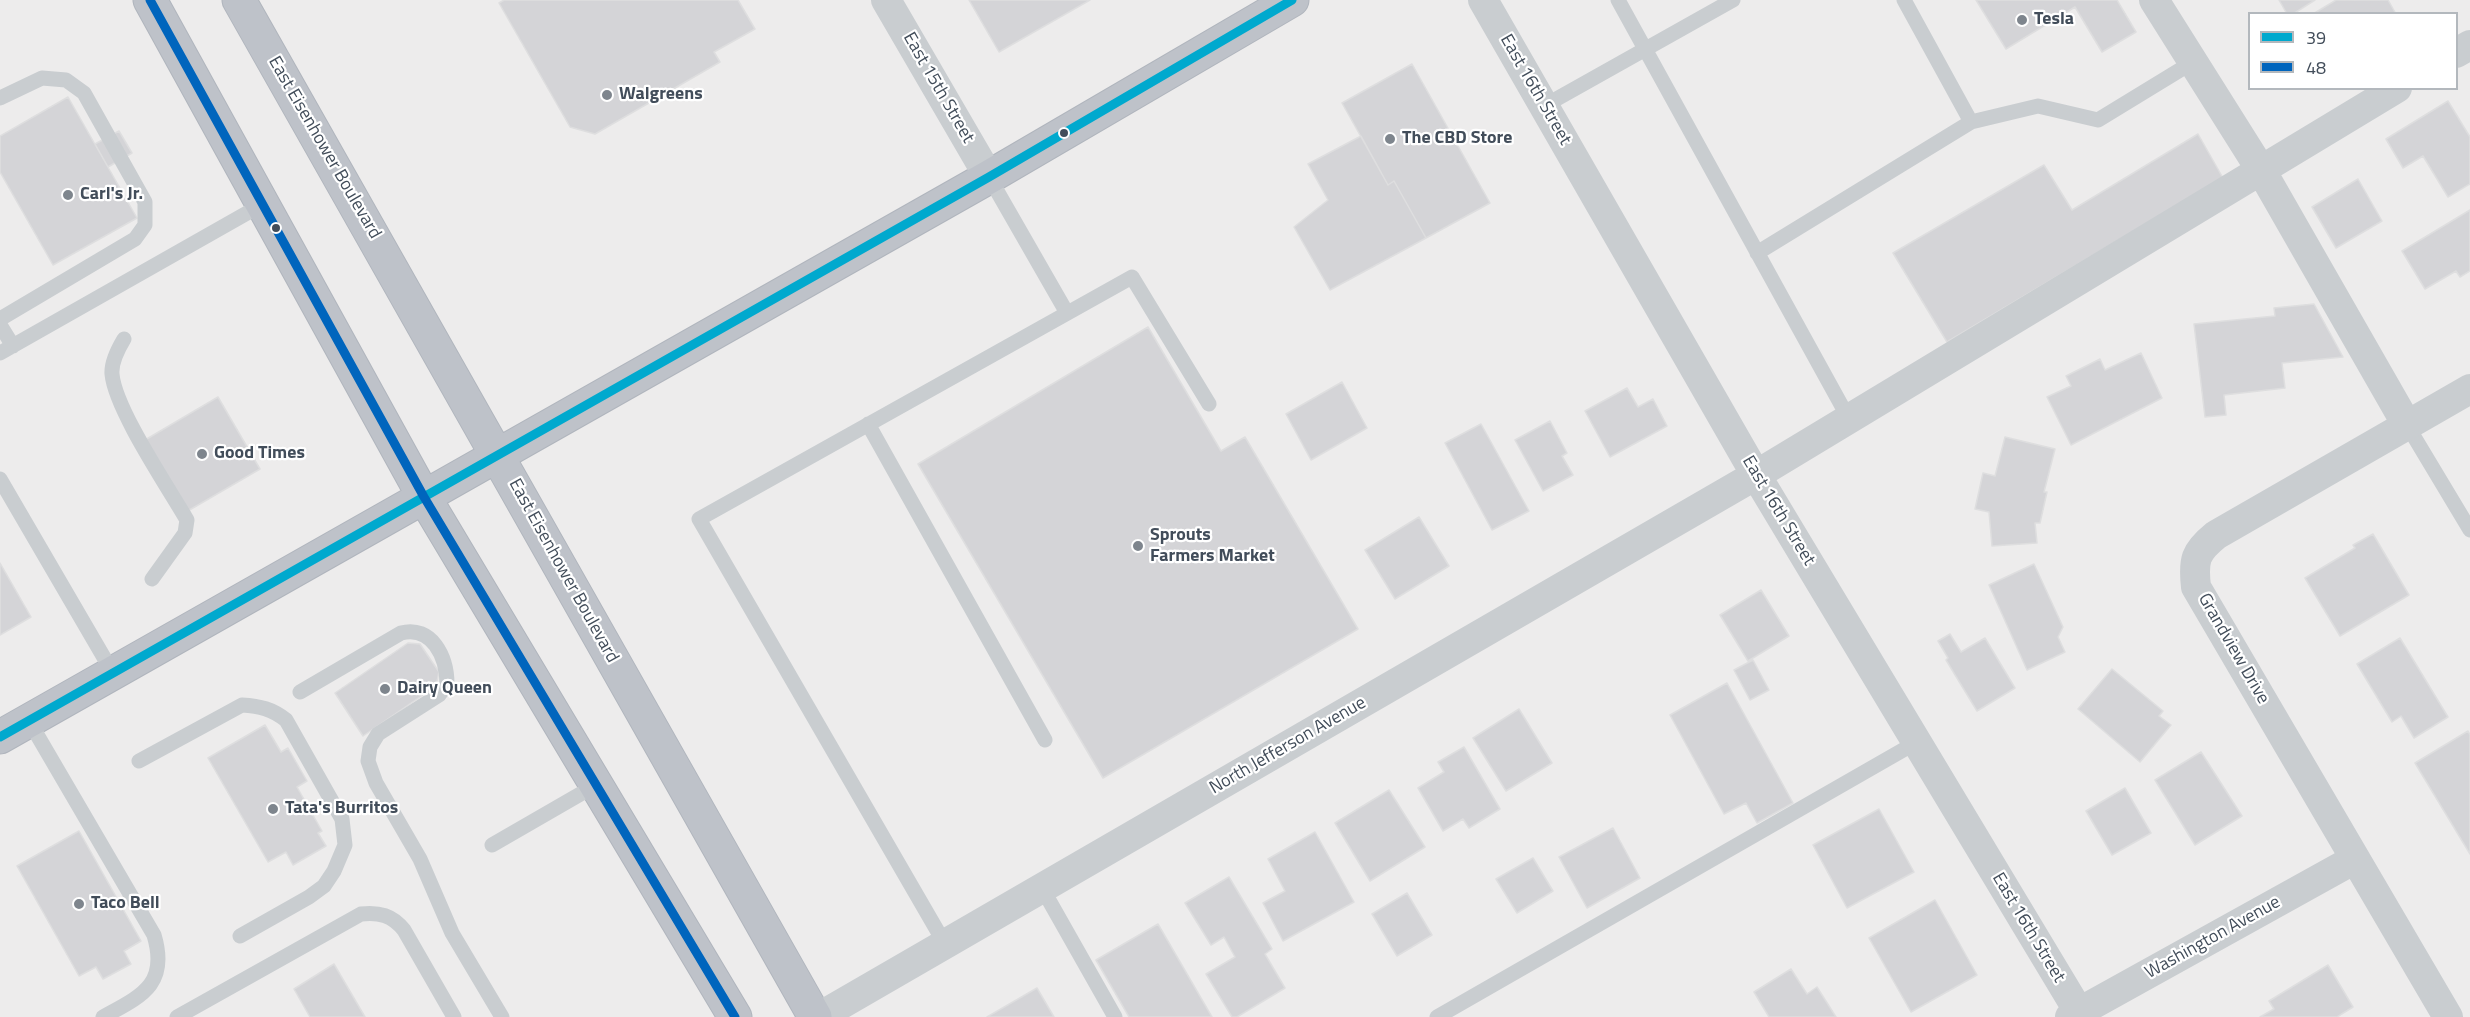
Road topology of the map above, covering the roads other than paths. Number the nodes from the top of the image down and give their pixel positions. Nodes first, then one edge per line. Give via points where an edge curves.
1 (150, 0) edge
2 (240, 0) edge
3 (886, 0) edge
4 (1292, 0) edge
5 (1483, 0) edge
6 (1618, 0) edge
7 (1733, 0) edge
8 (1904, 0) edge
9 (2154, 0) edge
10 (1645, 50) junction
11 (2193, 62) junction
12 (2394, 90) edge
13 (0, 98) edge
14 (1544, 106) junction
15 (1971, 122) junction
16 (2261, 171) junction
17 (989, 177) junction
18 (263, 204) junction
19 (1757, 253) junction
20 (1067, 313) junction
21 (0, 319) edge
22 (0, 325) edge
23 (124, 339) dead end
24 (6, 350) edge
25 (2470, 389) edge
26 (1209, 404) dead end
27 (1849, 419) junction
28 (868, 424) junction
29 (2407, 425) junction
30 (498, 455) junction
31 (1756, 475) junction
32 (0, 479) edge
33 (424, 497) junction
34 (2470, 530) edge
35 (152, 579) dead end
36 (113, 673) junction
37 (300, 692) dead end
38 (29, 721) junction
39 (0, 737) edge
40 (1045, 740) dead end
41 (1917, 742) junction
42 (139, 761) dead end
43 (596, 785) junction
44 (492, 845) dead end
45 (2355, 859) junction
46 (1042, 888) junction
47 (240, 936) dead end
48 (945, 944) junction
49 (2077, 1015) edge
50 (103, 1017) edge
51 (177, 1017) edge
52 (454, 1017) edge
53 (502, 1017) edge
54 (735, 1017) edge
55 (817, 1017) edge
56 (1115, 1017) edge
57 (1437, 1017) edge
58 (2448, 1017) edge

1 - 18 highway
2 - 30 highway, East Eisenhower Boulevard
3 - 17 street, East 15th Street
4 - 17 highway
5 - 14 street, East 16th Street
6 - 10 lane
7 - 10 lane
8 - 15 lane
9 - 11 street
10 - 14 lane
10 - 19 lane
11 - 15 lane via 2098,120 2038,106
11 - 16 street
12 - 16 street, North Jefferson Avenue
13 - 21 lane via 42,78 66,80 84,93 145,202 145,225 135,239
14 - 31 street, East 16th Street
15 - 19 lane
16 - 27 street, North Jefferson Avenue
16 - 29 street
17 - 20 lane
17 - 30 highway
18 - 24 lane
18 - 33 highway
19 - 27 lane
20 - 26 lane via 1132,277
20 - 28 lane
22 - 24 lane
23 - 35 lane via 112,373 116,390 186,520 185,533
25 - 29 street, Grandview Drive
27 - 31 street, North Jefferson Avenue
28 - 40 lane
28 - 48 lane via 699,519
29 - 34 lane
29 - 45 street, Grandview Drive via 2216,535 2202,546 2194,568 2196,587
30 - 33 highway
30 - 55 highway, East Eisenhower Boulevard
31 - 41 street, East 16th Street
31 - 46 street, North Jefferson Avenue
32 - 36 lane
33 - 36 highway
33 - 43 highway
36 - 38 highway
37 - 53 lane via 401,633 416,632 431,638 444,661 447,684 439,695 378,734 370,747 369,768 420,859 452,933
38 - 39 highway
38 - 50 lane via 157,946 158,967 149,989
41 - 49 street, East 16th Street
41 - 57 lane
42 - 47 lane via 242,705 273,710 286,720 342,819 345,845 324,886
43 - 44 lane
43 - 54 highway
45 - 49 street, Washington Avenue
45 - 58 street, Grandview Drive
46 - 48 street, North Jefferson Avenue
46 - 56 lane
48 - 55 street, North Jefferson Avenue
51 - 52 lane via 361,914 374,913 396,920 404,930

